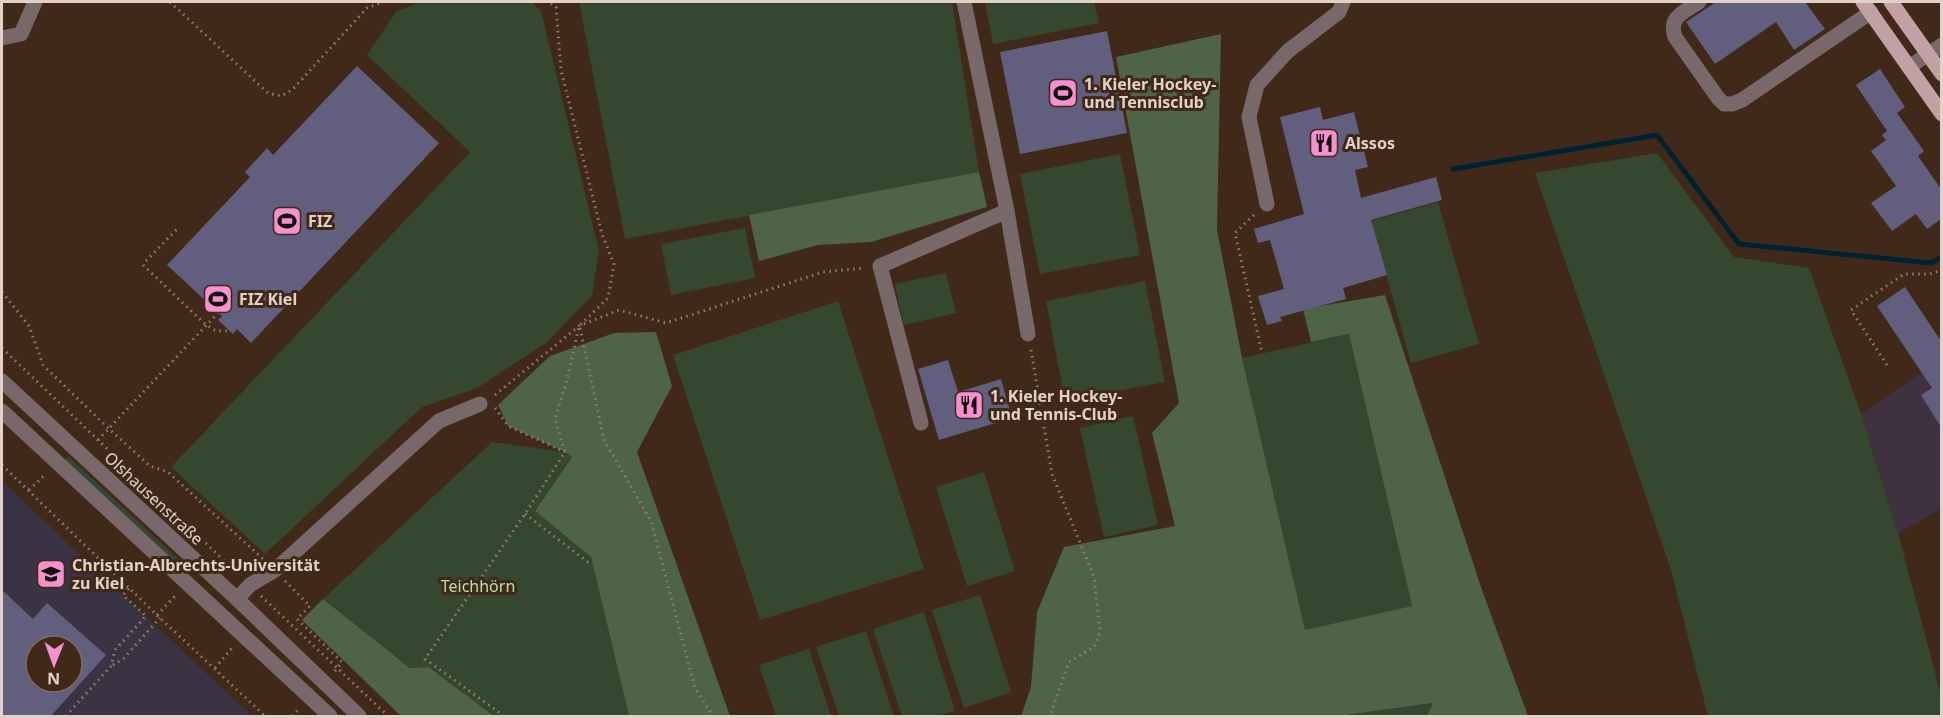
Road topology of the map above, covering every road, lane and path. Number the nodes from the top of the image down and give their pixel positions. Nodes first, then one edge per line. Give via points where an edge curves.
1 (35, 2) edge
2 (170, 2) edge
3 (383, 2) edge
4 (549, 2) edge
5 (964, 2) edge
6 (1343, 2) edge
7 (1699, 2) edge
8 (1891, 2) edge
9 (1867, 7) edge
10 (2, 38) edge
11 (1941, 45) edge
12 (1928, 54) junction
13 (1909, 67) junction
14 (1941, 74) edge
15 (1941, 114) edge
16 (1267, 204) joint
17 (1007, 211) junction
18 (179, 227) dead end
19 (146, 261) dead end
20 (143, 265) dead end
21 (880, 266) junction
22 (1941, 270) edge
23 (2, 292) edge
24 (218, 313) dead end
25 (206, 326) junction
26 (579, 326) junction
27 (230, 331) dead end
28 (1028, 334) joint
29 (2, 348) edge
30 (1262, 353) dead end
31 (1887, 365) dead end
32 (2, 381) edge
33 (484, 401) junction
34 (2, 411) edge
35 (921, 423) dead end
36 (109, 429) junction
37 (98, 440) junction
38 (565, 452) junction
39 (2, 465) edge
40 (525, 514) junction
41 (589, 563) dead end
42 (275, 570) junction
43 (250, 585) junction
44 (129, 588) junction
45 (237, 599) junction
46 (160, 618) junction
47 (243, 635) junction
48 (111, 666) junction
49 (338, 668) junction
50 (215, 669) junction
51 (324, 715) edge
52 (66, 717) edge
53 (265, 717) edge
54 (359, 717) edge
55 (388, 717) edge
56 (504, 717) edge
57 (713, 717) edge
58 (1050, 717) edge

1 - 10 street via 21,34
2 - 3 path via 268,93 280,96 292,90 367,8
4 - 26 path via 556,7 561,69 602,234 614,264 608,298
5 - 17 street
6 - 16 street via 1340,12 1288,51 1257,85 1249,117
7 - 9 street via 1675,19 1672,28 1724,104 1742,100
8 - 12 main road
9 - 13 main road
11 - 12 street
12 - 13 street
12 - 14 main road
13 - 15 main road
16 - 30 path via 1235,233
17 - 21 street
17 - 28 street
18 - 19 path
20 - 25 path
21 - 26 path via 823,272 666,323 619,310
21 - 35 street
22 - 31 path via 1904,274 1851,310
23 - 36 path via 29,326 44,365
24 - 25 path
25 - 27 path
25 - 36 path
26 - 33 path
26 - 38 path via 555,419
26 - 57 path via 604,440 651,521 695,688
28 - 58 path via 1052,474 1095,578 1100,632 1094,647 1070,662
29 - 37 path
32 - 45 street, Olshausenstraße
33 - 38 path via 508,426
33 - 42 street via 439,421
34 - 47 street
36 - 37 path
36 - 42 path via 150,466 168,472
37 - 43 path
38 - 40 path
39 - 44 path
40 - 41 path
40 - 56 path via 425,660
42 - 43 street
42 - 49 path via 310,606 297,619 342,662
43 - 45 street
43 - 49 path
44 - 46 path
44 - 48 path via 123,596 146,616 115,650
45 - 54 street, Olshausenstraße
46 - 48 path via 124,658
46 - 50 path
47 - 50 path
47 - 51 street
48 - 52 path
49 - 55 path
50 - 53 path

